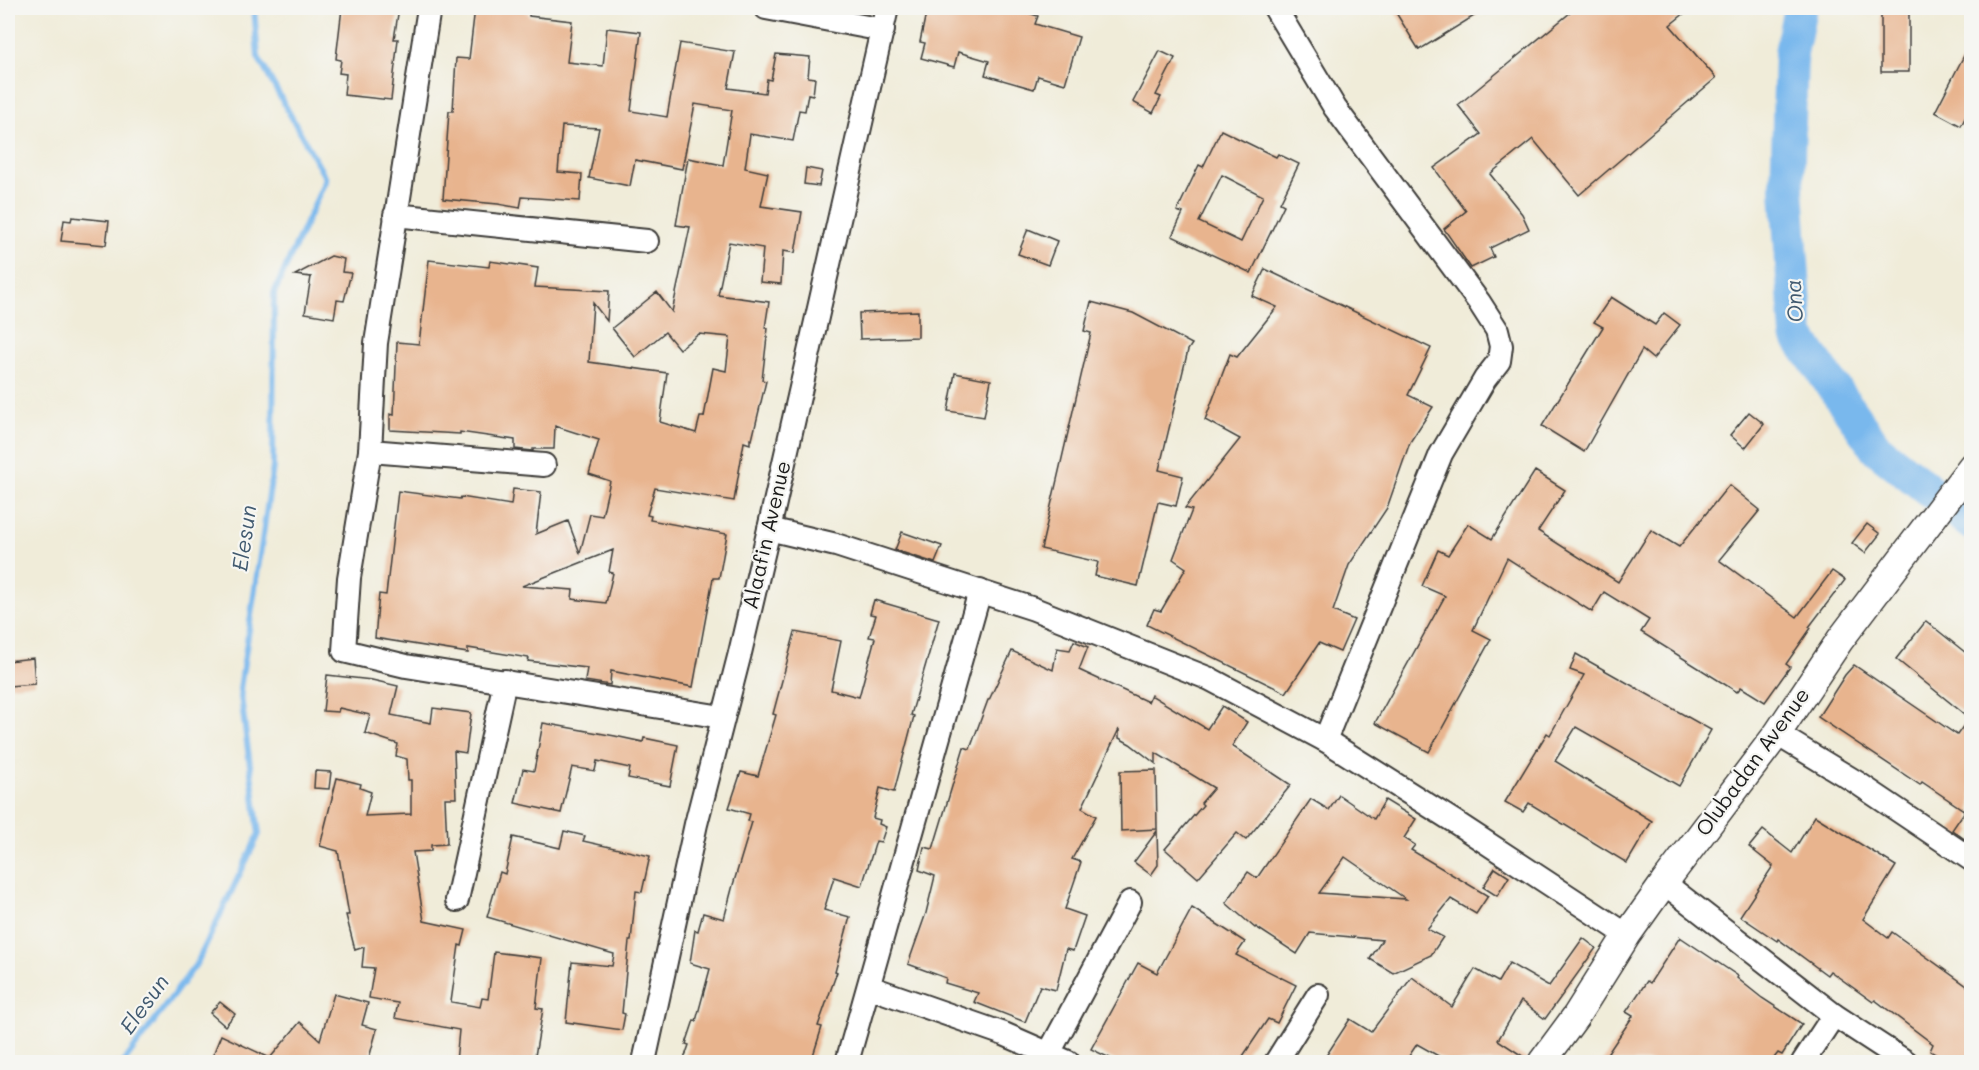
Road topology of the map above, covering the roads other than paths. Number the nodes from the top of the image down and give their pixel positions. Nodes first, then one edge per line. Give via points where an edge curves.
1 (429, 8) edge
2 (766, 8) edge
3 (887, 8) edge
4 (1275, 8) edge
5 (883, 30) junction
6 (395, 215) junction
7 (647, 241) dead end
8 (370, 451) junction
9 (544, 465) dead end
10 (1971, 466) edge
11 (769, 530) junction
12 (980, 591) junction
13 (505, 681) junction
14 (722, 717) junction
15 (1777, 734) junction
16 (1325, 740) junction
17 (1971, 860) edge
18 (1664, 883) junction
19 (457, 900) dead end
20 (1130, 902) dead end
21 (1627, 935) junction
22 (869, 987) junction
23 (1318, 995) dead end
24 (1834, 1015) junction
25 (1058, 1058) edge
26 (644, 1062) edge
27 (847, 1062) edge
28 (1276, 1062) edge
29 (1542, 1062) edge
30 (1803, 1062) edge
31 (1906, 1062) edge

1 - 6 street
2 - 5 street
3 - 5 street, Alaafin Avenue
4 - 16 street via 1335,108 1479,302 1497,330 1501,346 1499,361 1441,454
5 - 11 street, Alaafin Avenue
6 - 7 street
6 - 8 street via 376,342
8 - 9 street
8 - 13 street via 349,578 344,651 386,663
10 - 15 street, Olubadan Avenue via 1840,640
11 - 12 street via 836,545
11 - 14 street, Alaafin Avenue
12 - 16 street via 1210,679
12 - 22 street
13 - 14 street
13 - 19 street
14 - 26 street, Alaafin Avenue
15 - 17 street
15 - 18 street, Olubadan Avenue
16 - 21 street
18 - 21 street, Olubadan Avenue
18 - 24 street
20 - 25 street
21 - 29 street, Olubadan Avenue
22 - 25 street via 1004,1034
22 - 27 street
23 - 28 street
24 - 30 street
24 - 31 street

